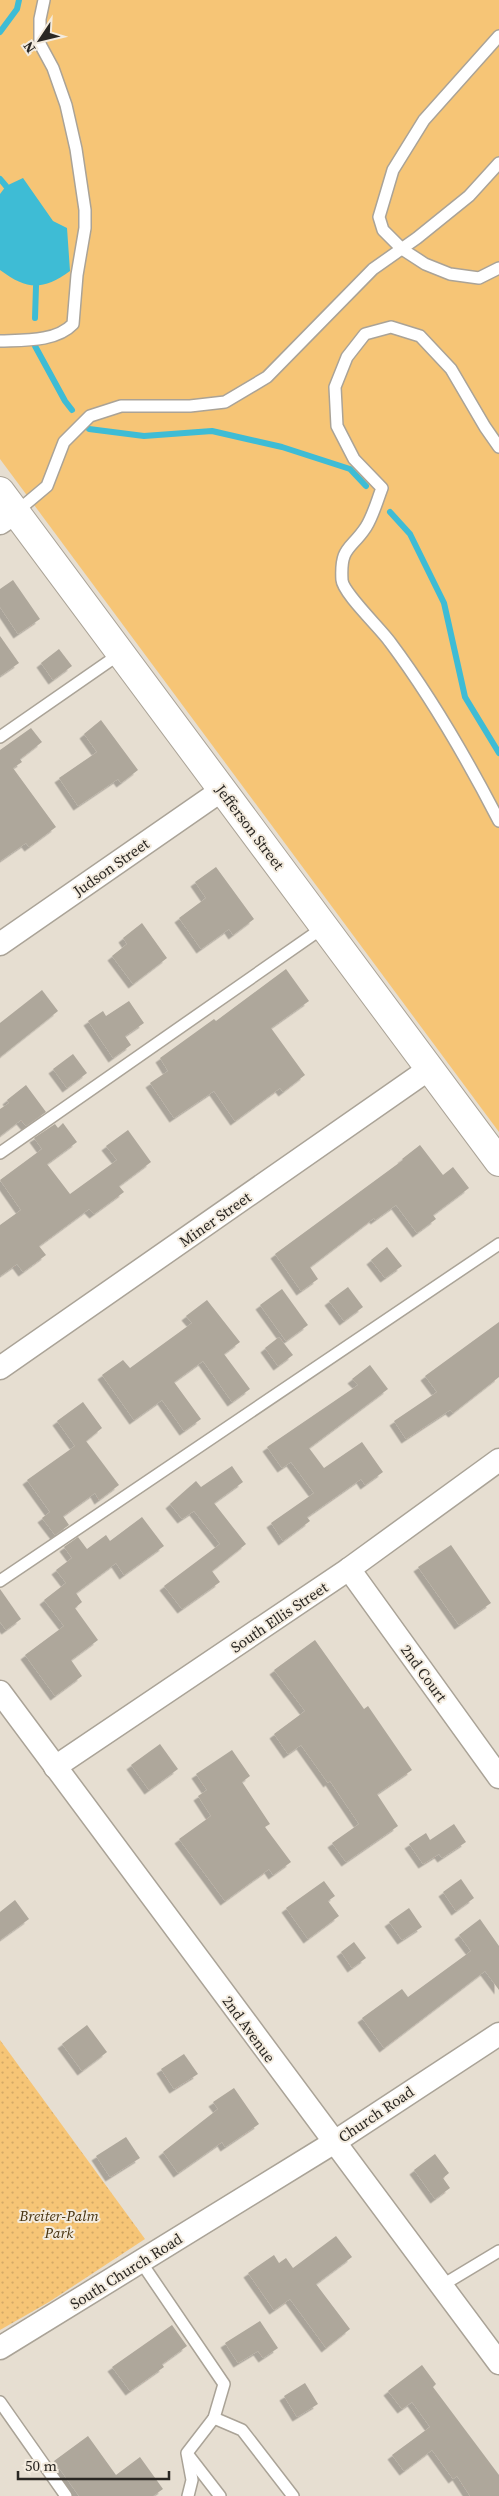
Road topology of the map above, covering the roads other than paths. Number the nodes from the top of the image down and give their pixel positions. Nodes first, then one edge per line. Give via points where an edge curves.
1 (44, 0) edge
2 (499, 36) edge
3 (499, 163) edge
4 (402, 249) junction
5 (499, 268) edge
6 (0, 341) edge
7 (499, 447) edge
8 (5, 509) edge
9 (121, 654) junction
10 (0, 737) edge
11 (222, 790) junction
12 (499, 821) edge
13 (324, 927) junction
14 (0, 944) edge
15 (429, 1069) junction
16 (0, 1153) edge
17 (499, 1162) edge
18 (499, 1244) edge
19 (0, 1368) edge
20 (499, 1460) edge
21 (349, 1569) junction
22 (0, 1581) edge
23 (0, 1692) edge
24 (55, 1767) junction
25 (499, 1777) edge
26 (499, 2034) edge
27 (333, 2143) junction
28 (253, 2193) joint
29 (499, 2251) edge
30 (141, 2262) junction
31 (441, 2286) junction
32 (0, 2348) edge
33 (499, 2363) edge
34 (0, 2402) edge
35 (214, 2418) junction
36 (187, 2453) junction
37 (66, 2496) edge
38 (188, 2496) edge
39 (220, 2496) edge
40 (293, 2496) edge

1 - 6 lane via 40,44 53,68 66,105 85,210 75,310 73,324 57,333 34,339
2 - 4 lane via 424,120 394,170 379,217 383,230
3 - 4 lane via 469,196
4 - 5 lane via 425,264 450,274 479,278
4 - 8 lane via 374,269 267,377 225,402 190,406 121,406 90,416 64,442 47,486
7 - 12 lane via 451,369 420,336 391,327 365,334 347,357 335,387 337,426 354,459 382,488 366,526 344,553 342,582 358,606 390,641 417,682 470,765
8 - 9 street, Jefferson Street
9 - 10 lane
9 - 11 street, Jefferson Street
11 - 13 street, Jefferson Street
11 - 14 street, Judson Street
13 - 15 street, Jefferson Street
13 - 16 lane
15 - 17 street, Jefferson Street
15 - 19 street, Miner Street
18 - 22 lane
20 - 21 street, South Ellis Street
21 - 24 street, South Ellis Street
21 - 25 street, 2nd Court
23 - 24 street, 2nd Avenue
24 - 27 street, 2nd Avenue
26 - 27 street, Church Road
27 - 28 street, Church Road
27 - 31 street, 2nd Avenue
28 - 30 street, South Church Road
29 - 31 lane
30 - 32 street, South Church Road
30 - 35 lane via 224,2384
31 - 33 street, 2nd Avenue
34 - 37 lane
35 - 36 lane
35 - 40 lane via 242,2430
36 - 38 lane via 192,2480
36 - 39 lane

